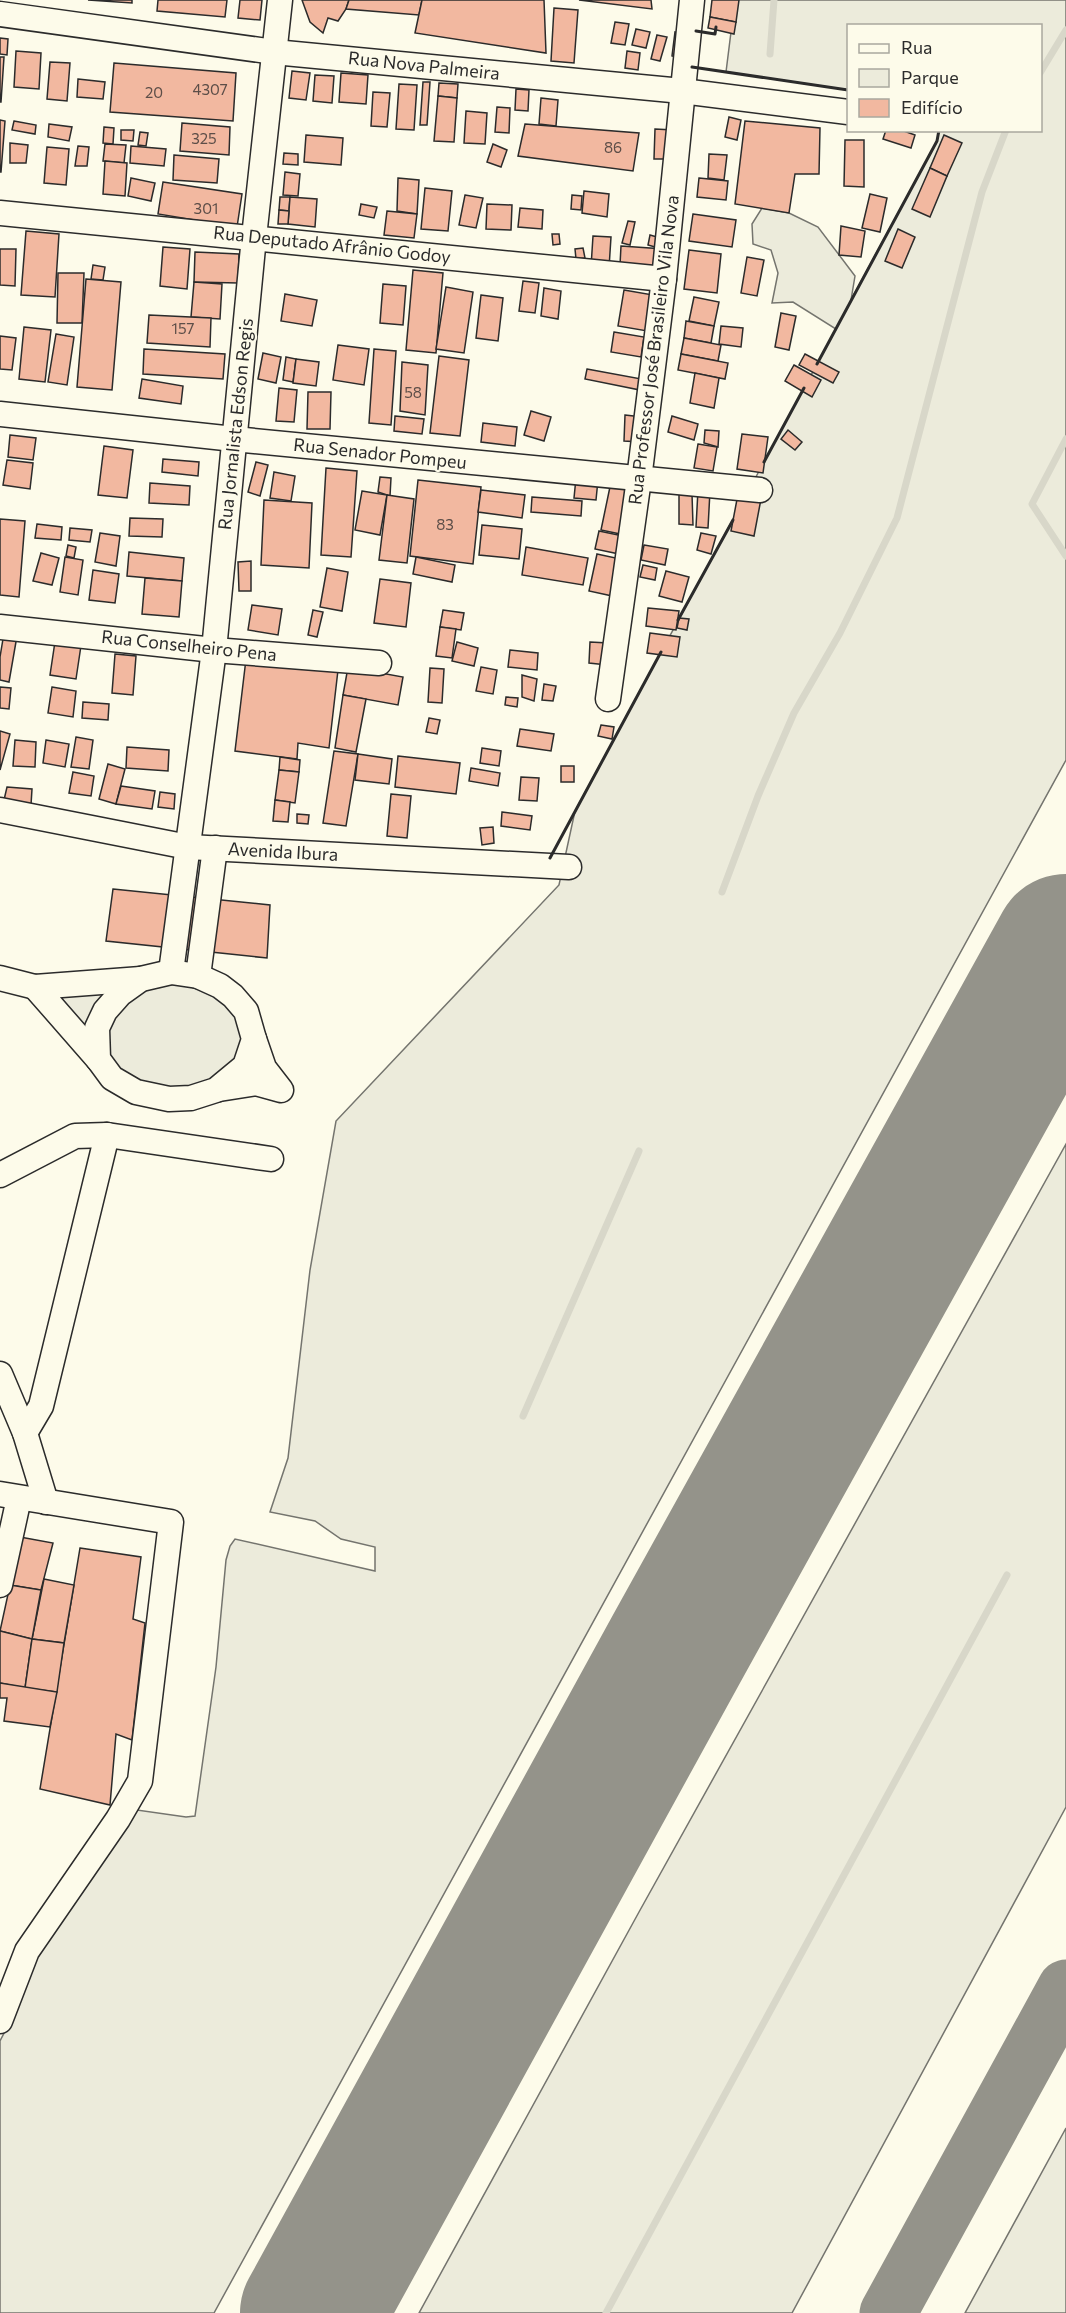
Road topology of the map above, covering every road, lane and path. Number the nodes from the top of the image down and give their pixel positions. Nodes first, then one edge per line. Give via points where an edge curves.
1 (280, 0) edge
2 (692, 0) edge
3 (0, 14) edge
4 (274, 52) junction
5 (682, 92) junction
6 (847, 112) edge
7 (0, 213) edge
8 (254, 237) junction
9 (664, 279) junction
10 (0, 414) edge
11 (234, 439) junction
12 (639, 479) junction
13 (760, 490) dead end
14 (0, 627) edge
15 (214, 650) junction
16 (379, 663) dead end
17 (608, 699) dead end
18 (0, 810) edge
19 (188, 846) junction
20 (215, 848) junction
21 (569, 867) dead end
22 (171, 972) junction
23 (198, 976) junction
24 (0, 978) edge
25 (141, 979) junction
26 (35, 987) junction
27 (254, 1040) junction
28 (98, 1059) junction
29 (216, 1090) junction
30 (107, 1135) junction
31 (271, 1159) dead end
32 (0, 1175) edge
33 (0, 1374) edge
34 (25, 1433) junction
35 (10, 1496) edge
36 (46, 1502) junction
37 (0, 1585) edge
38 (0, 2021) edge

1 - 4 street, Rua Jornalista Edson Regis
2 - 5 street, Rua Professor José Brasileiro Vila Nova
3 - 4 street, Rua Nova Palmeira
4 - 5 street, Rua Nova Palmeira
4 - 8 street, Rua Jornalista Edson Regis
5 - 6 street, Rua Nova Palmeira
5 - 9 street, Rua Professor José Brasileiro Vila Nova
7 - 8 street, Rua Deputado Afrânio Godoy
8 - 9 street, Rua Deputado Afrânio Godoy
8 - 11 street, Rua Jornalista Edson Regis
9 - 12 street, Rua Professor José Brasileiro Vila Nova
10 - 11 street, Rua Senador Pompeu
11 - 12 street, Rua Senador Pompeu
11 - 15 street, Rua Jornalista Edson Regis
12 - 13 street, Rua Senador Pompeu
12 - 17 street, Rua Professor José Brasileiro Vila Nova
14 - 15 street, Rua Conselheiro Pena
15 - 16 street, Rua Conselheiro Pena
15 - 19 street, Rua Jornalista Edson Regis
18 - 19 street, Avenida Ibura
19 - 20 street, Avenida Ibura
19 - 22 street, Rua Jornalista Edson Regis
20 - 21 street, Avenida Ibura
20 - 23 street
22 - 23 street
22 - 25 street
23 - 27 street via 233,996 246,1011
24 - 26 street
25 - 26 street
25 - 28 street via 105,1011 97,1028
26 - 28 street
27 - 29 street via 246,1066
27 - 29 street via 264,1068 289,1097 256,1083
28 - 29 street via 112,1078 136,1092 169,1099 191,1098
30 - 31 street
30 - 32 street via 75,1136
30 - 34 street via 41,1406
33 - 34 street
34 - 36 street
35 - 36 street
35 - 37 street
36 - 38 street via 171,1522 140,1781 27,1952

